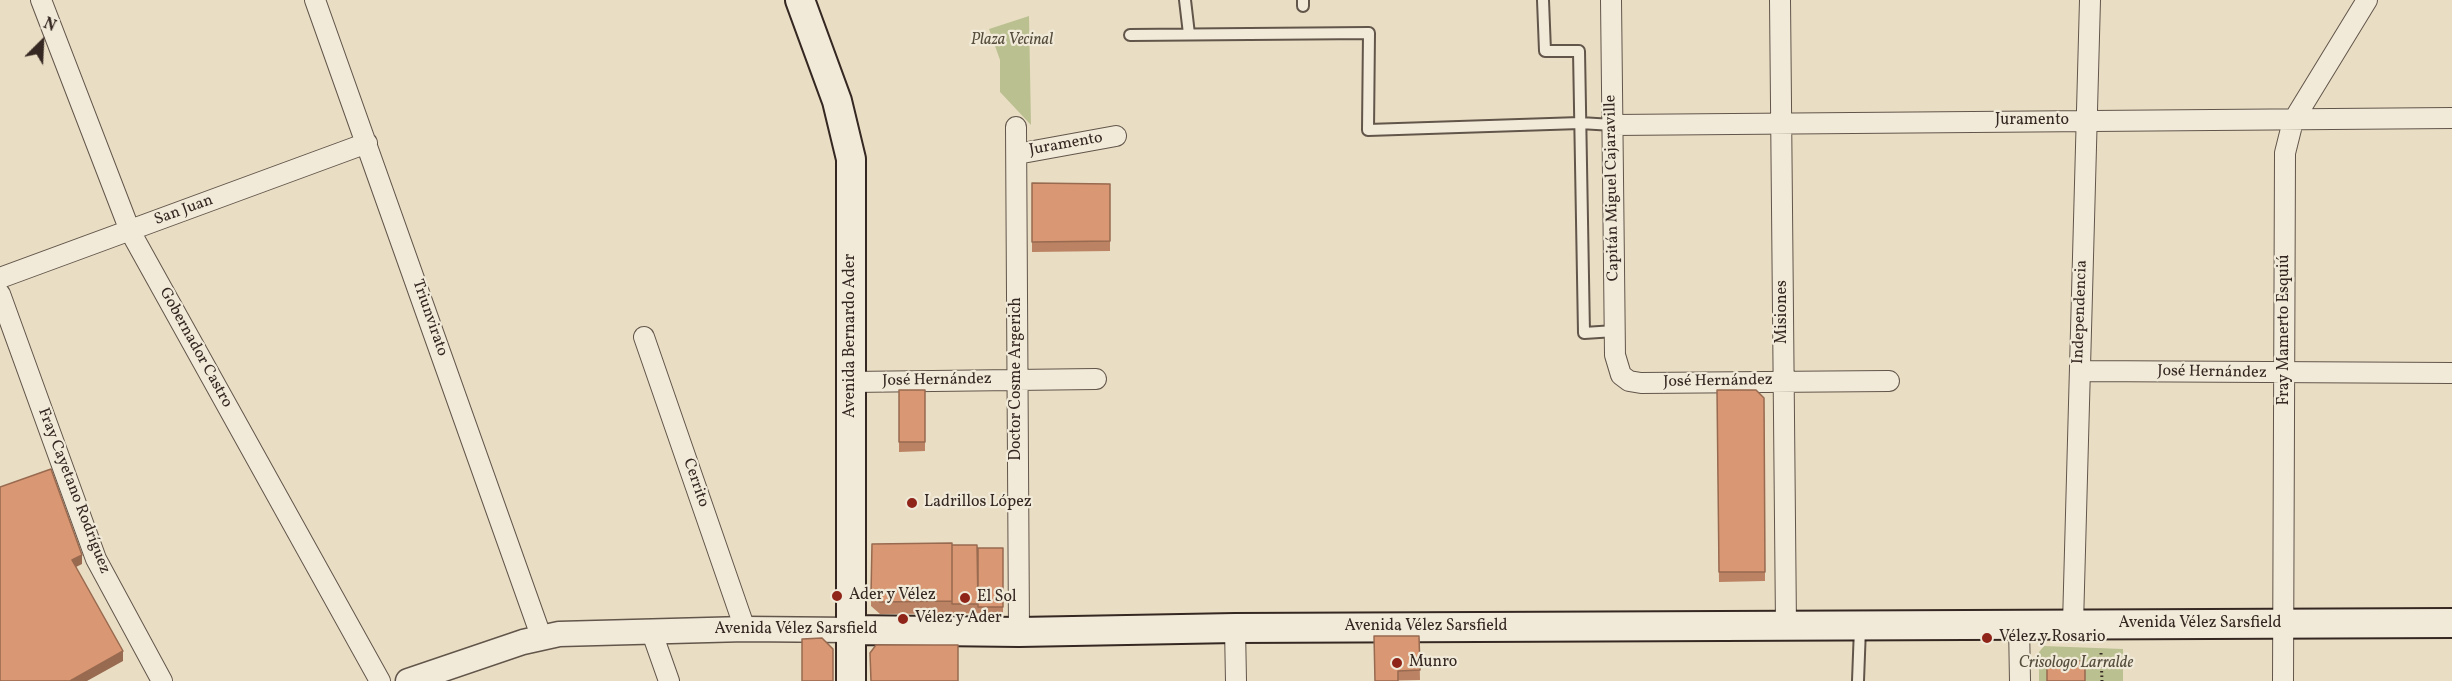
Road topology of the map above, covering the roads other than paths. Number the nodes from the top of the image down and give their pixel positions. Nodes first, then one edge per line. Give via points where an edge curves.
1 (41, 0) edge
2 (315, 0) edge
3 (800, 0) edge
4 (1185, 0) edge
5 (1543, 0) edge
6 (1611, 0) edge
7 (1780, 0) edge
8 (2090, 0) edge
9 (2367, 0) edge
10 (1189, 34) junction
11 (1130, 35) dead end
12 (2452, 118) edge
13 (2087, 121) junction
14 (2293, 121) junction
15 (1580, 123) junction
16 (1782, 123) junction
17 (1613, 125) junction
18 (1016, 127) dead end
19 (1116, 136) dead end
20 (367, 143) junction
21 (1017, 154) junction
22 (130, 231) junction
23 (0, 278) edge
24 (0, 294) edge
25 (1615, 331) junction
26 (644, 337) dead end
27 (2080, 371) junction
28 (2452, 373) edge
29 (2286, 374) junction
30 (1621, 375) joint
31 (1017, 379) junction
32 (1096, 379) dead end
33 (1783, 381) junction
34 (1889, 381) dead end
35 (851, 382) junction
36 (2283, 623) junction
37 (2452, 623) edge
38 (1860, 624) junction
39 (2019, 624) junction
40 (2073, 624) junction
41 (1786, 625) junction
42 (1235, 627) junction
43 (745, 629) junction
44 (651, 630) junction
45 (851, 630) junction
46 (1019, 632) junction
47 (541, 636) junction
48 (460, 673) edge
49 (162, 681) edge
50 (380, 681) edge
51 (408, 681) edge
52 (669, 681) edge
53 (851, 681) edge
54 (1236, 681) edge
55 (1858, 681) edge
56 (2020, 681) edge
57 (2283, 681) edge

1 - 22 street, Gobernador Castro
2 - 20 street, Triunvirato
3 - 35 main road, Avenida Bernardo Ader via 837,101 851,159
4 - 10 lane
5 - 15 lane via 1545,51 1579,51
6 - 17 street, Capitán Miguel Cajaraville
7 - 16 street, Misiones
8 - 13 street, Independencia
9 - 14 street, Fray Mamerto Esquiú
10 - 11 lane
10 - 15 lane via 1369,33 1368,130
12 - 14 street, Juramento
13 - 14 street, Juramento
13 - 16 street, Juramento
13 - 27 street, Independencia
14 - 29 street, Fray Mamerto Esquiú via 2285,153
15 - 17 lane
15 - 25 lane via 1584,333
16 - 17 street, Juramento
16 - 33 street, Misiones
17 - 25 street, Capitán Miguel Cajaraville
18 - 21 street, Doctor Cosme Argerich
19 - 21 street, Juramento
20 - 22 street, San Juan
20 - 47 street, Triunvirato
21 - 31 street, Doctor Cosme Argerich
22 - 23 street, San Juan
22 - 50 street, Gobernador Castro
24 - 49 street, Fray Cayetano Rodríguez via 96,559
25 - 30 street, Capitán Miguel Cajaraville
26 - 43 street, Cerrito
27 - 29 street, José Hernández
27 - 40 street, Independencia
28 - 29 street, José Hernández
29 - 36 street, Fray Mamerto Esquiú
30 - 33 street, José Hernández via 1641,383
31 - 32 street, José Hernández
31 - 35 street, José Hernández
31 - 46 street, Doctor Cosme Argerich
33 - 34 street, José Hernández
33 - 41 street, Misiones
35 - 45 main road, Avenida Bernardo Ader
36 - 37 main road, Avenida Vélez Sarsfield
36 - 40 main road, Avenida Vélez Sarsfield
36 - 57 street, Fray Mamerto Esquiú
38 - 39 main road, Avenida Vélez Sarsfield
38 - 41 main road, Avenida Vélez Sarsfield
38 - 55 lane
39 - 40 main road, Avenida Vélez Sarsfield
39 - 56 street
41 - 42 main road, Avenida Vélez Sarsfield
42 - 46 main road, Avenida Vélez Sarsfield
42 - 54 street
43 - 44 street, Avenida Vélez Sarsfield
43 - 45 street, Avenida Vélez Sarsfield
44 - 47 street, Avenida Vélez Sarsfield
44 - 52 street
45 - 46 main road, Avenida Vélez Sarsfield
45 - 53 main road, Avenida Bernardo Ader
47 - 48 street, Avenida Vélez Sarsfield
48 - 51 street, Avenida Vélez Sarsfield

